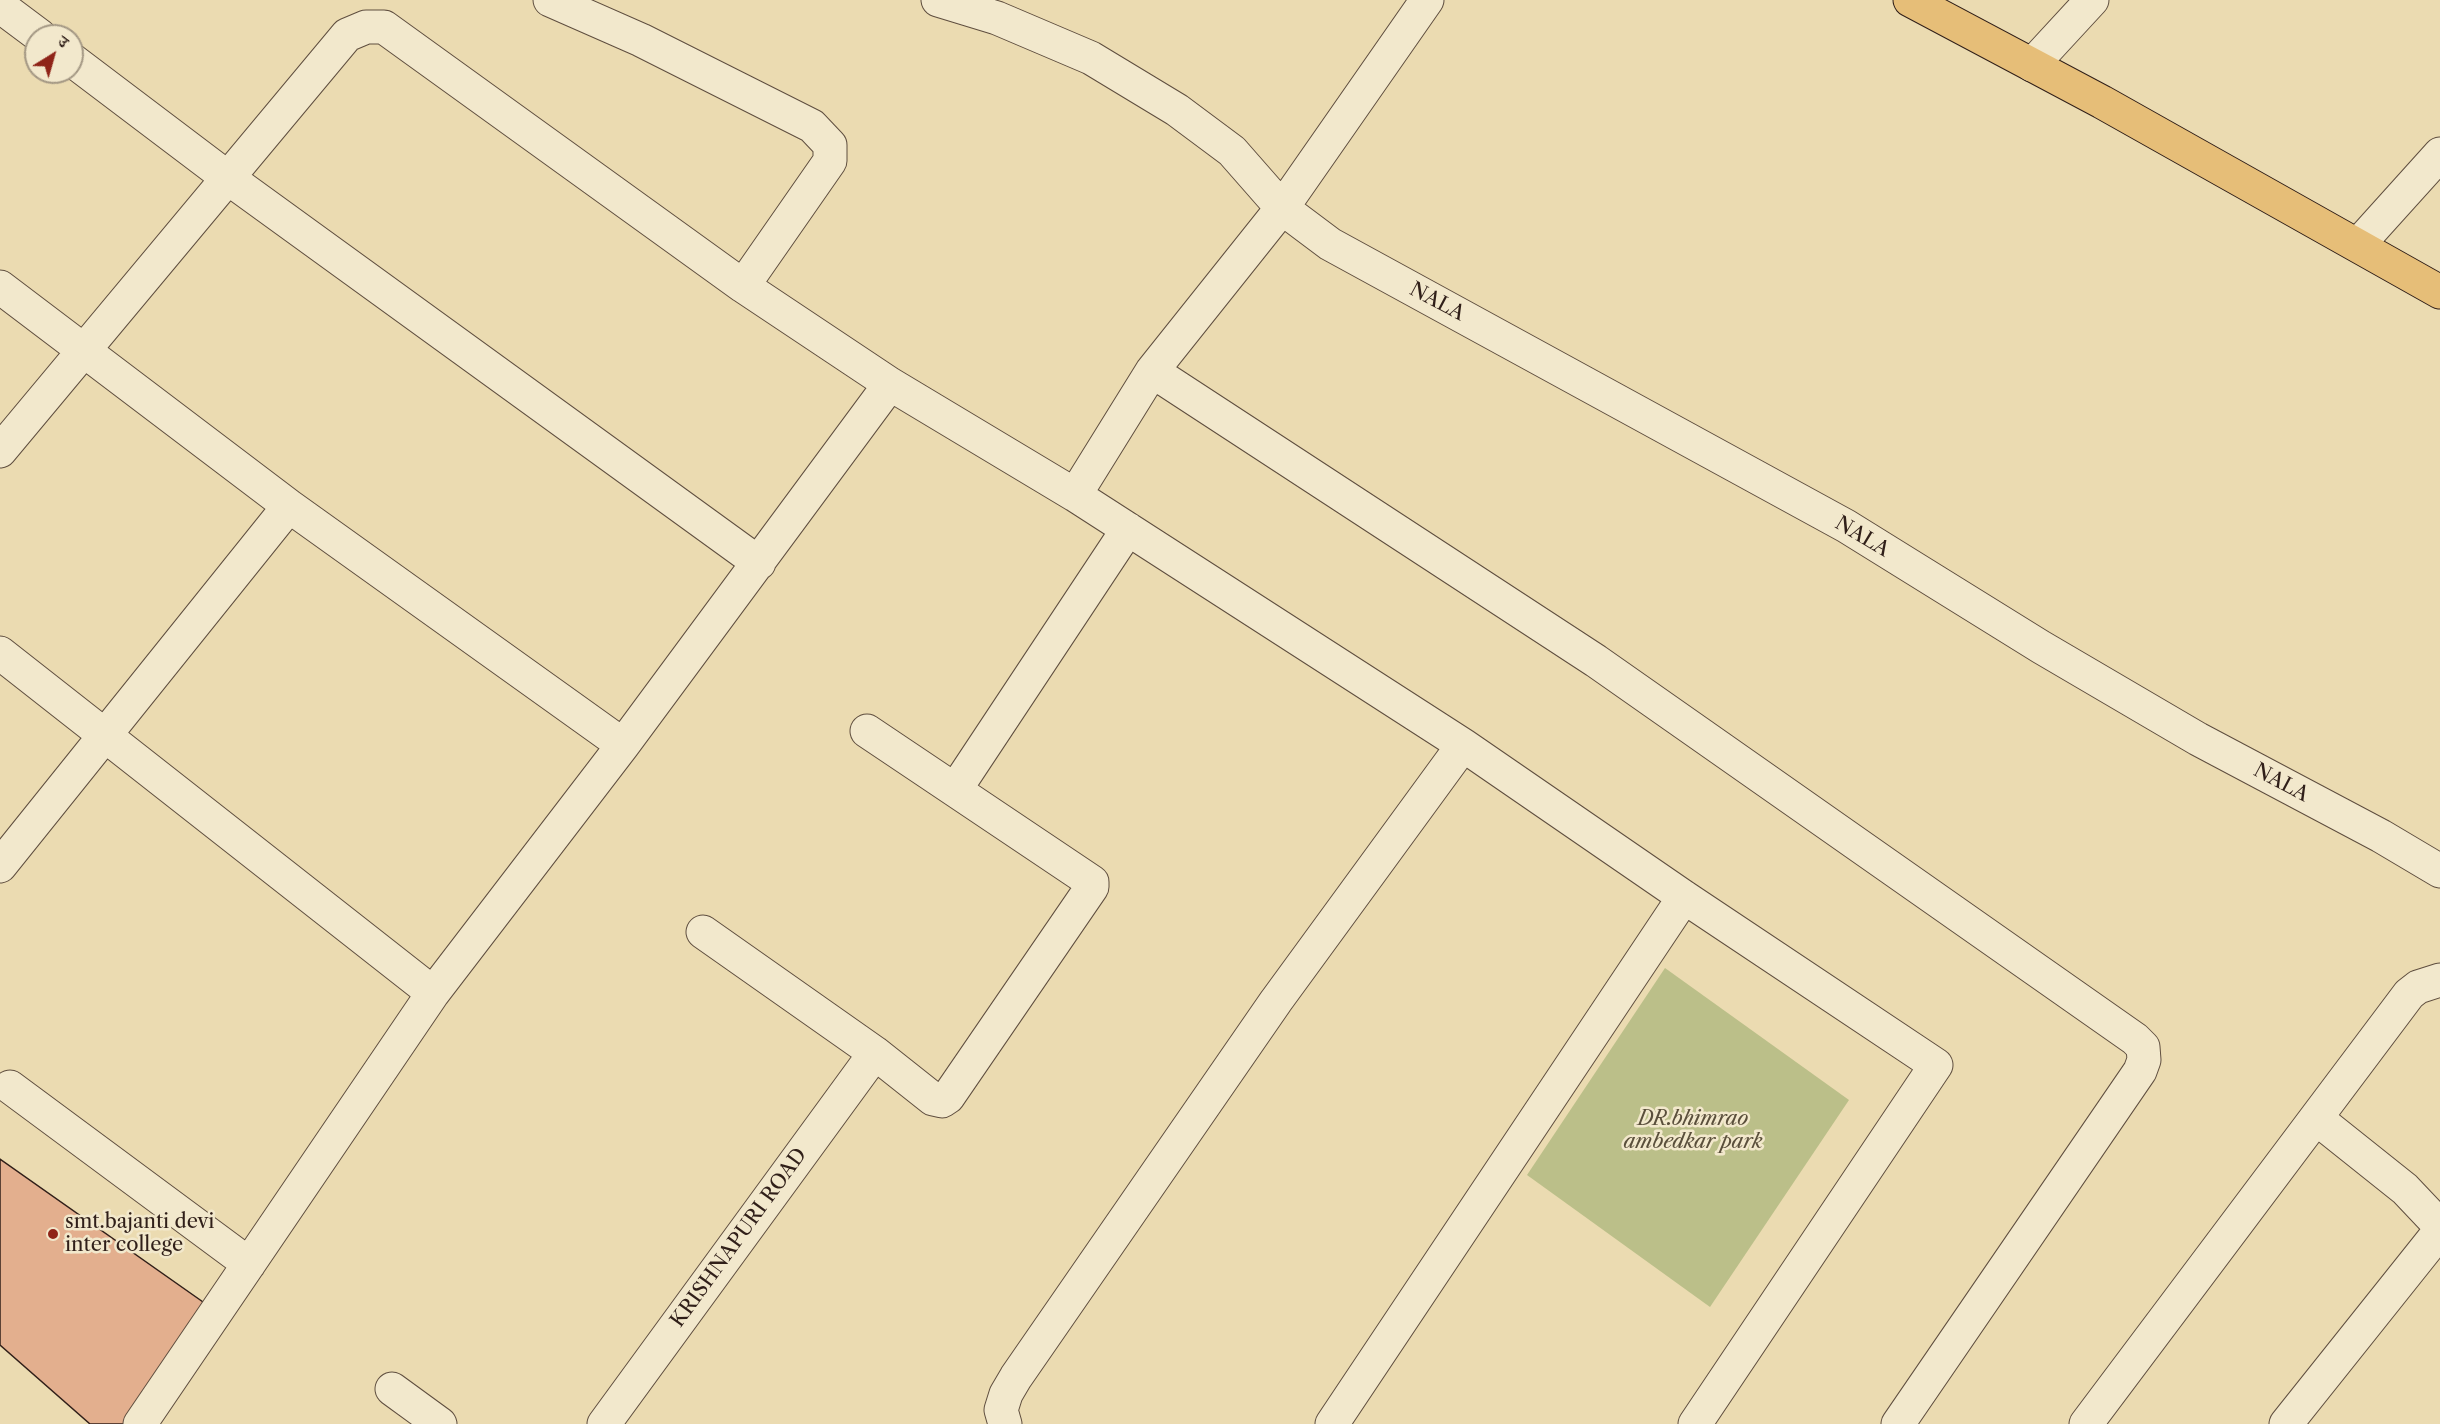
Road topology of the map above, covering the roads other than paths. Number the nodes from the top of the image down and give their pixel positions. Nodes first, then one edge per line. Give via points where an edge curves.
1 (550, 0) edge
2 (938, 0) edge
3 (1427, 0) edge
4 (1910, 0) edge
5 (2092, 0) edge
6 (0, 6) edge
7 (24, 24) edge
8 (2032, 65) junction
9 (84, 69) edge
10 (2440, 154) edge
11 (228, 178) junction
12 (1282, 208) junction
13 (2358, 245) junction
14 (743, 286) junction
15 (0, 287) edge
16 (2440, 292) edge
17 (83, 351) junction
18 (1152, 371) junction
19 (890, 384) junction
20 (0, 451) edge
21 (1075, 495) junction
22 (289, 506) junction
23 (1128, 529) junction
24 (759, 563) junction
25 (0, 653) edge
26 (867, 731) dead end
27 (104, 735) junction
28 (623, 745) junction
29 (1463, 745) junction
30 (955, 790) junction
31 (0, 866) edge
32 (2440, 871) edge
33 (1684, 897) junction
34 (703, 933) dead end
35 (2440, 980) edge
36 (433, 993) junction
37 (875, 1053) junction
38 (10, 1086) dead end
39 (2316, 1118) junction
40 (2440, 1226) edge
41 (2440, 1232) edge
42 (249, 1264) junction
43 (392, 1389) dead end
44 (140, 1424) edge
45 (440, 1424) edge
46 (604, 1424) edge
47 (1005, 1424) edge
48 (1332, 1424) edge
49 (1695, 1424) edge
50 (1898, 1424) edge
51 (2086, 1424) edge
52 (2286, 1424) edge

1 - 14 street via 641,40 812,126 830,145 830,161
2 - 12 street, NALA via 997,18 1091,58 1167,104 1232,151
3 - 12 street
4 - 8 main road
5 - 8 street
6 - 7 street
8 - 13 main road
9 - 11 street
10 - 13 street
11 - 14 street via 347,35 366,27 384,27
11 - 17 street
11 - 24 street
12 - 18 street
12 - 32 street, NALA via 1330,244 1846,526 2198,739
13 - 16 main road
14 - 19 street
15 - 17 street
17 - 20 street
17 - 22 street
18 - 21 street
18 - 50 street via 1596,661 2143,1047 2140,1071
19 - 21 street
19 - 24 street
21 - 23 street
22 - 27 street
22 - 28 street
23 - 29 street
23 - 30 street
24 - 28 street
25 - 27 street
26 - 30 street
27 - 31 street
27 - 36 street
28 - 36 street
29 - 33 street
29 - 47 street via 1276,1001 1016,1377 1001,1410
30 - 37 street via 1086,876 1092,888 948,1097 942,1101 933,1099
33 - 48 street
33 - 49 street via 1936,1065
34 - 37 street
35 - 39 street via 2409,994
36 - 42 street
37 - 46 street, KRISHNAPURI ROAD
38 - 42 street
39 - 40 street via 2405,1189
39 - 51 street
41 - 52 street
42 - 44 street
43 - 45 street

